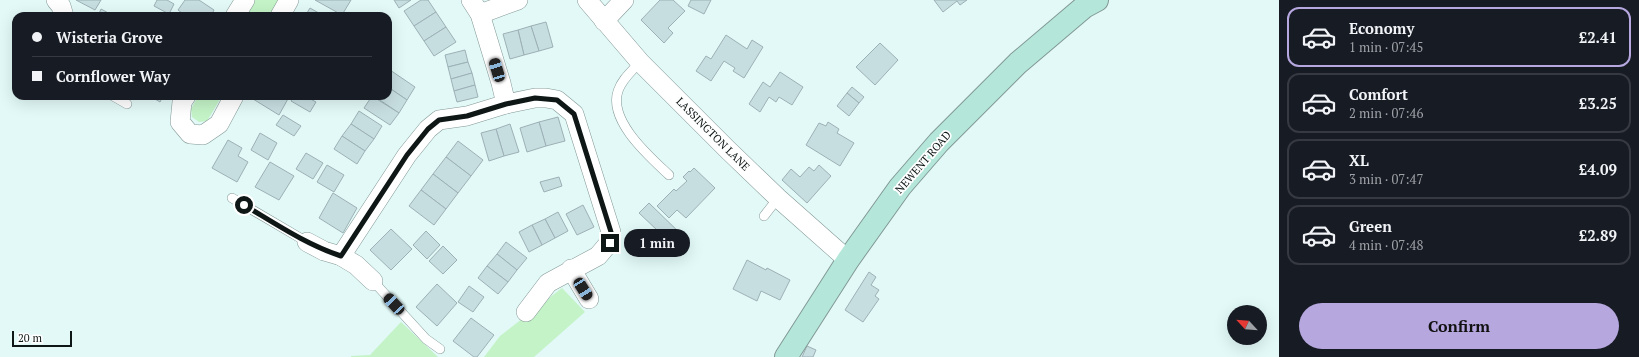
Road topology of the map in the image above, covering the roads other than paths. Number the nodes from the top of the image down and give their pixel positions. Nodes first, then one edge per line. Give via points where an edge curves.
1 (56, 0) edge
2 (245, 0) edge
3 (290, 0) edge
4 (518, 0) edge
5 (587, 0) edge
6 (624, 0) edge
7 (1096, 0) edge
8 (476, 7) edge
9 (63, 12) edge
10 (238, 12) edge
11 (282, 12) edge
12 (604, 21) junction
13 (640, 62) junction
14 (120, 100) edge
15 (183, 100) edge
16 (232, 100) edge
17 (127, 104) dead end
18 (506, 104) junction
19 (669, 175) dead end
20 (232, 198) dead end
21 (778, 198) junction
22 (764, 216) dead end
23 (307, 242) joint
24 (341, 256) junction
25 (848, 260) junction
26 (571, 269) junction
27 (372, 281) joint
28 (589, 299) dead end
29 (526, 312) dead end
30 (440, 349) dead end
31 (786, 357) edge

1 - 9 street
2 - 10 street
3 - 11 street
4 - 8 street
5 - 12 street, LASSINGTON LANE
6 - 12 street
7 - 25 main road, NEWENT ROAD via 1084,7 1018,63 939,142 900,187
8 - 18 street
12 - 13 street, LASSINGTON LANE
13 - 19 lane via 623,80 617,93 618,114 640,148
13 - 21 street, LASSINGTON LANE
14 - 17 lane
15 - 16 street via 180,122 190,134 203,135 219,124
18 - 24 street via 467,116 439,120 428,129 407,155
18 - 26 street via 546,98 557,100 574,114 611,232 610,243 598,256
20 - 23 lane
21 - 22 lane
21 - 25 street, LASSINGTON LANE
23 - 24 street
24 - 27 street via 356,265
25 - 31 main road, NEWENT ROAD
26 - 28 street
26 - 29 street via 548,283
27 - 30 lane via 426,339

